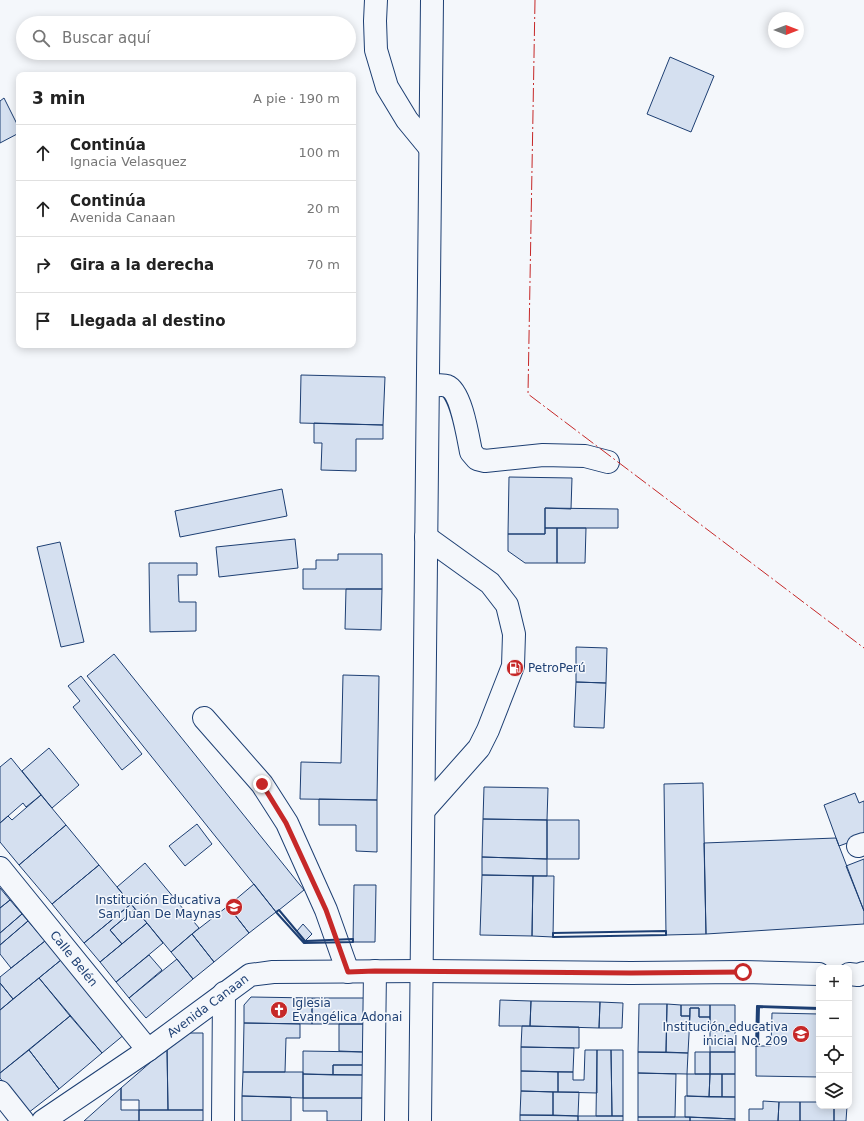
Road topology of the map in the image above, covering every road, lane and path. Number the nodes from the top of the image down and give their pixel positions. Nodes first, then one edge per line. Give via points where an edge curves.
1 (376, 0) edge
2 (432, 0) edge
3 (430, 148) junction
4 (428, 386) junction
5 (608, 462) dead end
6 (426, 537) junction
7 (204, 718) dead end
8 (424, 810) junction
9 (0, 868) edge
10 (375, 971) junction
11 (422, 971) junction
12 (348, 972) junction
13 (864, 973) edge
14 (816, 974) edge
15 (852, 974) edge
16 (224, 993) junction
17 (148, 1050) junction
18 (0, 1092) edge
19 (23, 1121) edge
20 (43, 1121) edge
21 (223, 1121) edge
22 (373, 1121) edge
23 (420, 1121) edge

1 - 3 main road via 376,50 387,87 407,120
2 - 3 main road
3 - 4 main road
4 - 5 main road via 446,385 452,390 457,398 471,452 477,459 484,461 543,455 585,456
4 - 6 main road
6 - 8 main road
6 - 8 main road via 490,583 506,605 514,634 513,666 479,748
7 - 12 main road via 262,784 286,823 326,910
8 - 11 main road
9 - 17 main road, Calle Belén
10 - 11 main road, Avenida Canaan
10 - 12 main road, Avenida Canaan
10 - 22 main road
11 - 14 main road, Avenida Canaan
11 - 23 main road
12 - 16 main road, Avenida Canaan via 273,972 250,975
13 - 15 main road
16 - 17 main road, Avenida Canaan
16 - 21 main road
17 - 20 main road, Avenida Canaan
18 - 19 main road

